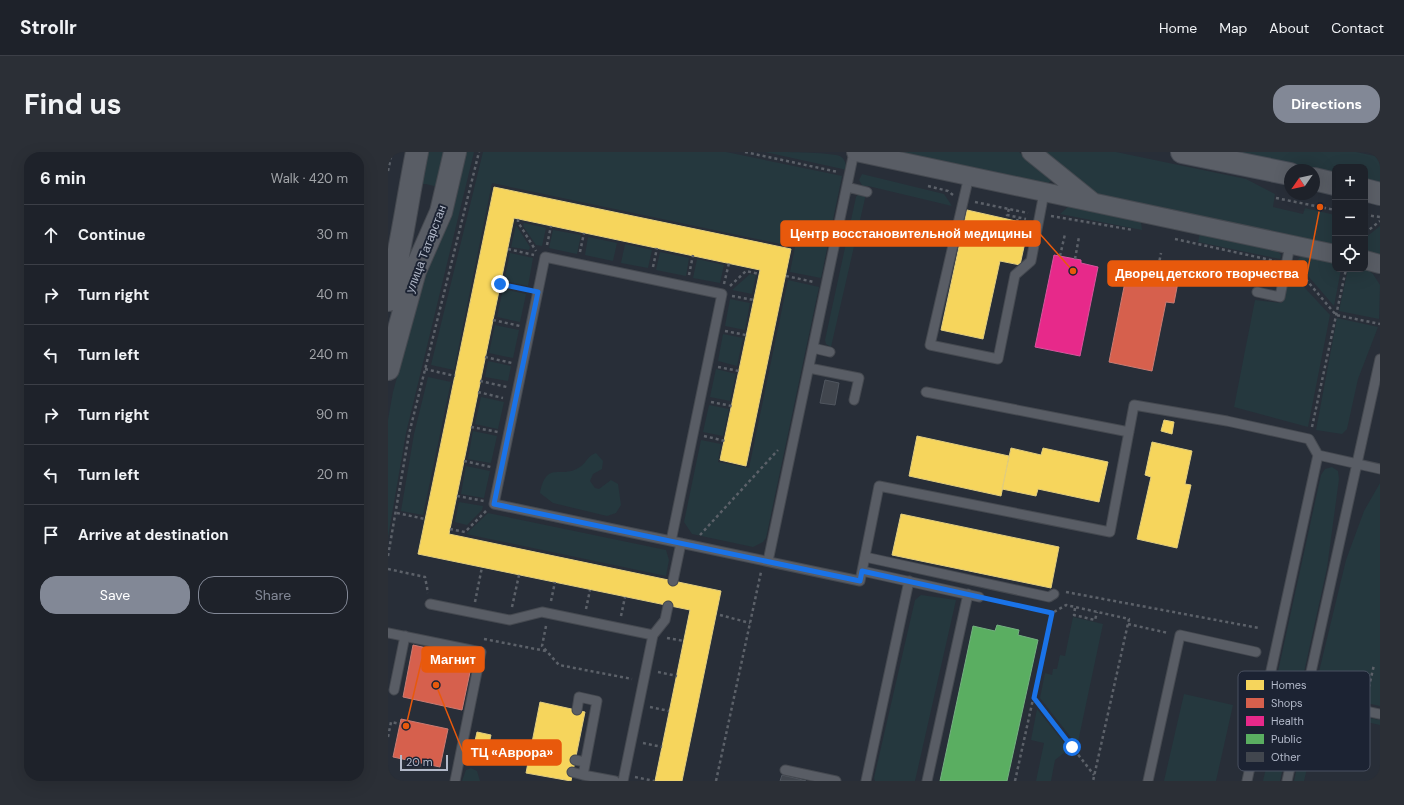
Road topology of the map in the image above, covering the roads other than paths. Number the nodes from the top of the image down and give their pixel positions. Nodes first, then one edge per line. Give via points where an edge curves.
1 (417, 152) edge
2 (455, 152) edge
3 (855, 152) edge
4 (1031, 152) edge
5 (1182, 152) edge
6 (1284, 173) edge
7 (969, 176) junction
8 (1320, 180) edge
9 (1332, 183) edge
10 (847, 187) junction
11 (1368, 191) edge
12 (867, 192) dead end
13 (1044, 193) junction
14 (1380, 194) edge
15 (407, 200) junction
16 (1096, 204) junction
17 (441, 212) junction
18 (1290, 245) junction
19 (1332, 253) edge
20 (1368, 261) edge
21 (1380, 264) edge
22 (1257, 292) dead end
23 (388, 300) edge
24 (813, 348) junction
25 (830, 352) dead end
26 (1380, 359) edge
27 (809, 368) junction
28 (388, 369) edge
29 (1377, 384) edge
30 (926, 392) dead end
31 (854, 400) dead end
32 (1129, 432) junction
33 (1318, 455) junction
34 (1357, 464) junction
35 (1380, 469) edge
36 (671, 540) junction
37 (681, 543) junction
38 (865, 557) junction
39 (766, 560) junction
40 (862, 571) junction
41 (674, 580) dead end
42 (909, 581) junction
43 (968, 594) junction
44 (1054, 594) road end
45 (980, 597) road end
46 (430, 604) dead end
47 (668, 606) dead end
48 (388, 633) edge
49 (653, 635) junction
50 (405, 636) junction
51 (1256, 652) dead end
52 (1271, 671) edge
53 (1311, 671) edge
54 (394, 690) dead end
55 (577, 710) dead end
56 (1370, 712) edge
57 (1380, 714) edge
58 (575, 760) dead end
59 (585, 762) junction
60 (785, 770) dead end
61 (1249, 771) edge
62 (1289, 771) edge
63 (572, 772) dead end
64 (582, 774) junction
65 (623, 778) edge
66 (455, 781) edge
67 (615, 781) edge
68 (836, 781) edge
69 (866, 781) edge
70 (927, 781) edge
71 (1148, 781) edge
72 (1247, 781) edge
73 (1287, 781) edge

1 - 15 street, улица Татарстан
2 - 17 street, улица Татарстан
3 - 7 street
3 - 10 lane
4 - 16 street
5 - 6 main road
7 - 13 street
7 - 13 lane via 930,345 998,359 1015,275 1030,261
8 - 9 main road
10 - 12 lane
10 - 24 lane
11 - 14 main road
13 - 16 street
15 - 17 street via 416,196 429,196 436,201
15 - 23 street, улица Татарстан via 397,266
16 - 18 street
17 - 28 street, улица Татарстан via 415,271
18 - 19 street
18 - 22 lane via 1280,297
20 - 21 street
24 - 25 lane
24 - 27 lane
26 - 29 lane
27 - 31 lane via 859,378
27 - 39 lane
29 - 34 lane
30 - 32 lane
32 - 33 lane via 1134,404 1309,439
32 - 38 lane via 1110,532 879,486
33 - 34 lane
33 - 52 lane
34 - 35 lane
34 - 53 lane
36 - 36 lane via 722,294 545,257 494,504
36 - 37 lane
37 - 39 lane
37 - 41 lane
38 - 40 lane
38 - 44 lane via 1049,597
39 - 40 lane via 860,581
40 - 42 lane
42 - 43 lane
42 - 69 lane
43 - 45 lane
43 - 70 lane
46 - 49 lane via 510,620 542,612
47 - 49 lane via 665,620
48 - 50 lane
49 - 65 lane
50 - 54 lane
50 - 66 lane via 481,652
51 - 71 lane via 1180,635
55 - 59 lane via 580,697 597,701
56 - 57 lane
58 - 59 lane
59 - 64 lane
60 - 68 lane
61 - 72 lane
62 - 73 lane
63 - 64 lane
64 - 67 lane

